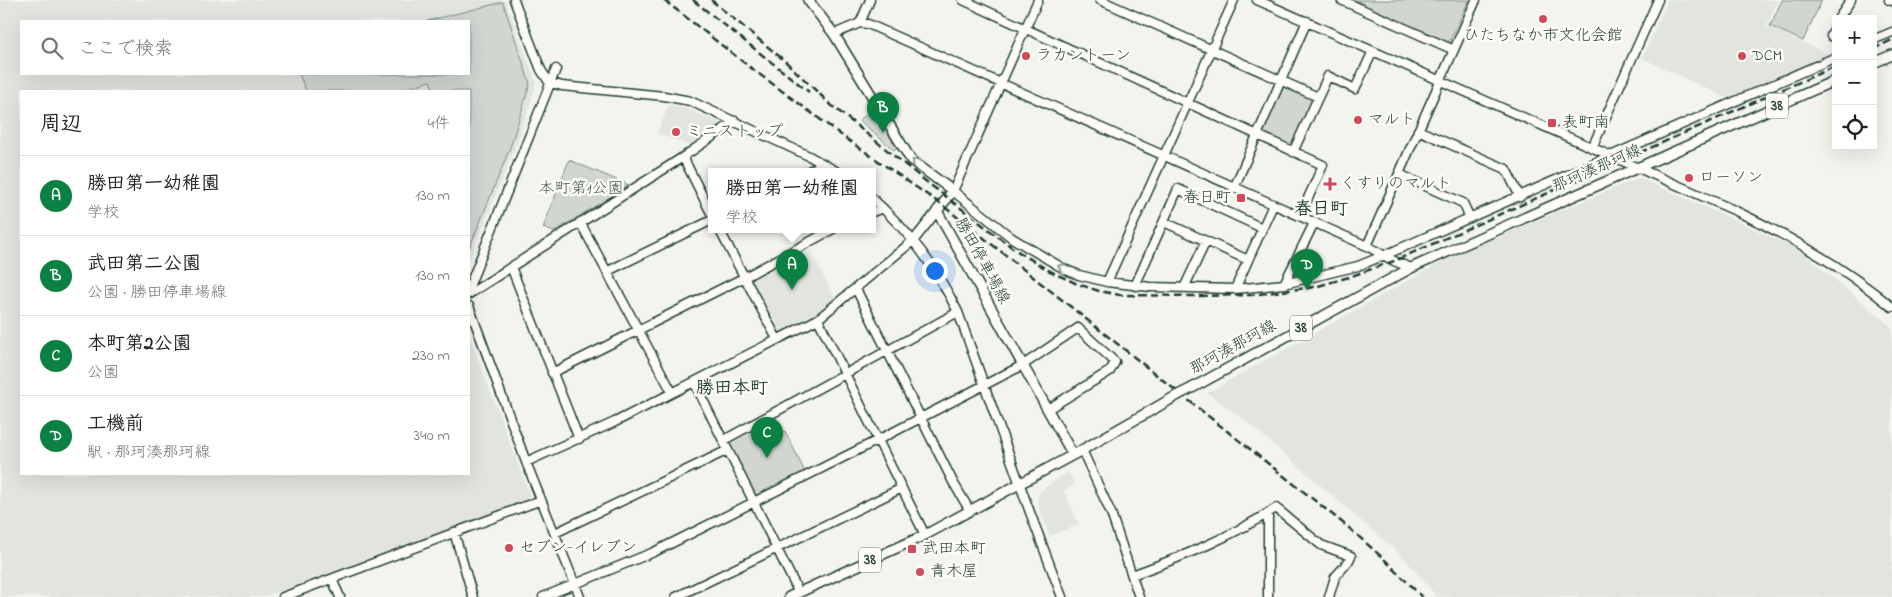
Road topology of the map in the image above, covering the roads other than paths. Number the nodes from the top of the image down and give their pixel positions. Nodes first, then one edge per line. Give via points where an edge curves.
1 (514, 0) edge
2 (808, 0) edge
3 (870, 0) edge
4 (963, 0) edge
5 (1038, 0) edge
6 (1100, 0) edge
7 (1234, 0) edge
8 (1257, 0) edge
9 (1341, 0) edge
10 (1476, 0) edge
11 (1658, 0) edge
12 (1851, 0) edge
13 (1841, 15) edge
14 (1307, 21) junction
15 (860, 23) junction
16 (1026, 28) junction
17 (1892, 32) edge
18 (834, 34) junction
19 (1877, 38) edge
20 (1212, 50) junction
21 (1454, 50) junction
22 (1373, 51) junction
23 (1892, 55) edge
24 (1832, 59) edge
25 (1877, 61) edge
26 (556, 69) dead end
27 (1280, 80) junction
28 (1440, 80) junction
29 (549, 82) junction
30 (1832, 82) edge
31 (1002, 83) junction
32 (1318, 96) junction
33 (1188, 103) junction
34 (735, 121) junction
35 (1418, 130) junction
36 (1256, 135) junction
37 (1592, 148) junction
38 (1293, 152) junction
39 (1164, 156) junction
40 (1611, 156) junction
41 (683, 157) junction
42 (824, 164) junction
43 (815, 168) edge
44 (831, 168) edge
45 (1637, 168) junction
46 (1399, 174) junction
47 (1234, 188) junction
48 (953, 192) junction
49 (1520, 197) junction
50 (876, 202) edge
51 (1273, 205) junction
52 (708, 208) edge
53 (882, 208) junction
54 (876, 210) edge
55 (937, 211) junction
56 (1300, 216) junction
57 (1470, 218) junction
58 (580, 222) junction
59 (708, 222) edge
60 (1164, 222) junction
61 (1314, 223) junction
62 (1262, 228) junction
63 (721, 233) edge
64 (826, 233) edge
65 (914, 240) junction
66 (1206, 241) junction
67 (1367, 246) junction
68 (1385, 256) junction
69 (1248, 260) junction
70 (511, 267) junction
71 (1411, 268) junction
72 (608, 271) junction
73 (745, 277) junction
74 (1107, 282) junction
75 (470, 284) edge
76 (1284, 284) junction
77 (1135, 286) junction
78 (1184, 288) junction
79 (856, 289) junction
80 (1235, 289) junction
81 (470, 293) edge
82 (1892, 307) edge
83 (470, 309) edge
84 (958, 312) junction
85 (818, 319) junction
86 (640, 331) junction
87 (777, 339) junction
88 (887, 351) junction
89 (1023, 365) junction
90 (552, 373) junction
91 (845, 374) junction
92 (694, 382) junction
93 (985, 383) junction
94 (672, 392) junction
95 (1048, 409) junction
96 (920, 417) junction
97 (579, 439) junction
98 (724, 440) junction
99 (878, 440) junction
100 (728, 450) junction
101 (1082, 450) junction
102 (1073, 455) junction
103 (526, 462) junction
104 (1020, 485) junction
105 (902, 488) junction
106 (541, 500) junction
107 (755, 501) junction
108 (970, 511) junction
109 (1268, 513) junction
110 (454, 532) junction
111 (555, 533) junction
112 (926, 535) junction
113 (778, 548) junction
114 (1132, 575) junction
115 (332, 578) junction
116 (575, 585) junction
117 (799, 593) junction
118 (283, 597) edge
119 (340, 597) edge
120 (473, 597) edge
121 (543, 597) edge
122 (580, 597) edge
123 (676, 597) edge
124 (789, 597) edge
125 (1062, 597) edge
126 (1139, 597) edge
127 (1268, 597) edge
128 (1329, 597) edge

1 - 29 street via 541,70
2 - 18 main road
3 - 15 street
4 - 16 street
5 - 16 street
6 - 20 street
7 - 20 street
8 - 14 street
9 - 21 street
10 - 21 street
11 - 37 street
12 - 13 street
14 - 22 street
14 - 27 street
15 - 18 street
15 - 31 street
16 - 31 street
16 - 33 street
17 - 19 street
48 -> 18 main road via 911,160
20 - 27 street
20 - 33 street
21 - 28 street
22 - 28 street
22 - 32 street via 1355,88 1328,76
23 - 25 main road
24 - 40 street
26 - 29 street
27 - 32 street
27 - 36 street
28 - 35 street
28 - 37 street
29 - 34 street via 679,98
29 - 75 street
30 - 45 main road, 那珂湊那珂線 / 38
31 - 39 street
31 - 48 street
32 - 38 street
33 - 36 street
33 - 39 street
34 - 41 street
34 - 42 street
35 - 46 street
35 - 49 street via 1506,169
36 - 38 street
36 - 47 street
37 - 40 street
38 - 56 street via 1322,165
39 - 47 street
39 - 74 street
40 - 45 street
40 - 49 street
41 - 52 street
41 - 58 street
42 - 43 street
42 - 44 street
45 - 71 main road, 那珂湊那珂線 / 38
45 - 82 street via 1778,231 1810,249
46 - 57 street via 1463,202
46 - 67 street
47 - 51 street
48 - 55 main road, 勝田停車場線
74 -> 48 street via 1066,270 1036,254
49 - 57 street
50 - 53 street
51 - 56 street
51 - 62 street
53 - 54 street
53 - 65 street
55 - 65 street
55 - 89 main road, 勝田停車場線
56 - 61 street
57 - 68 street
58 - 70 street
58 - 72 street
59 - 72 street
60 - 62 street via 1178,189
60 - 66 street
60 - 77 street
61 - 67 street
61 - 76 street
62 - 69 street
63 - 73 street
64 - 73 street
65 - 79 street
65 - 84 street
66 - 69 street
66 - 78 street
67 - 68 street
68 - 71 street
68 - 76 street
69 - 80 street
70 - 81 street
70 - 90 street
71 - 101 main road, 那珂湊那珂線 / 38, bridge
72 - 86 street
73 - 86 street
73 - 87 street
74 - 77 street
76 - 80 street
77 - 78 street
78 - 80 street
79 - 85 street
79 - 88 street
83 - 103 street
84 - 88 street
84 - 93 street
85 - 87 street
85 - 91 street
86 - 90 street
86 - 94 street
87 - 92 street
88 - 91 street
88 - 96 street
89 - 93 street
89 - 95 main road, 勝田停車場線
89 - 95 street via 1078,328 1115,362 1110,371
90 - 97 street
91 - 98 street
91 - 99 street
92 - 94 street
92 - 98 street
93 - 96 street
93 - 104 street
94 - 97 street
95 - 102 main road, 勝田停車場線
96 - 99 street
96 - 108 street
97 - 103 street
98 - 100 street
99 - 105 street
99 - 107 street
100 - 107 street
100 - 111 street
101 - 102 main road, 那珂湊那珂線 / 38
101 - 114 street via 1111,512
102 - 104 main road, 那珂湊那珂線 / 38
103 - 106 street
104 - 108 main road, 那珂湊那珂線 / 38
104 - 125 street
105 - 112 street
105 - 113 street
106 - 110 street
106 - 111 street
107 - 113 street
107 - 116 street via 654,552
108 - 112 main road, 那珂湊那珂線 / 38
109 - 114 street via 1190,554
109 - 127 street
109 - 128 street via 1276,508 1321,545 1351,556 1336,577
110 - 115 street
110 - 120 street
111 - 116 street
112 - 117 main road, 那珂湊那珂線 / 38
113 - 117 street
113 - 123 street
114 - 126 street
115 - 118 street
115 - 119 street
116 - 121 street
116 - 122 street
117 - 124 main road, 那珂湊那珂線 / 38

